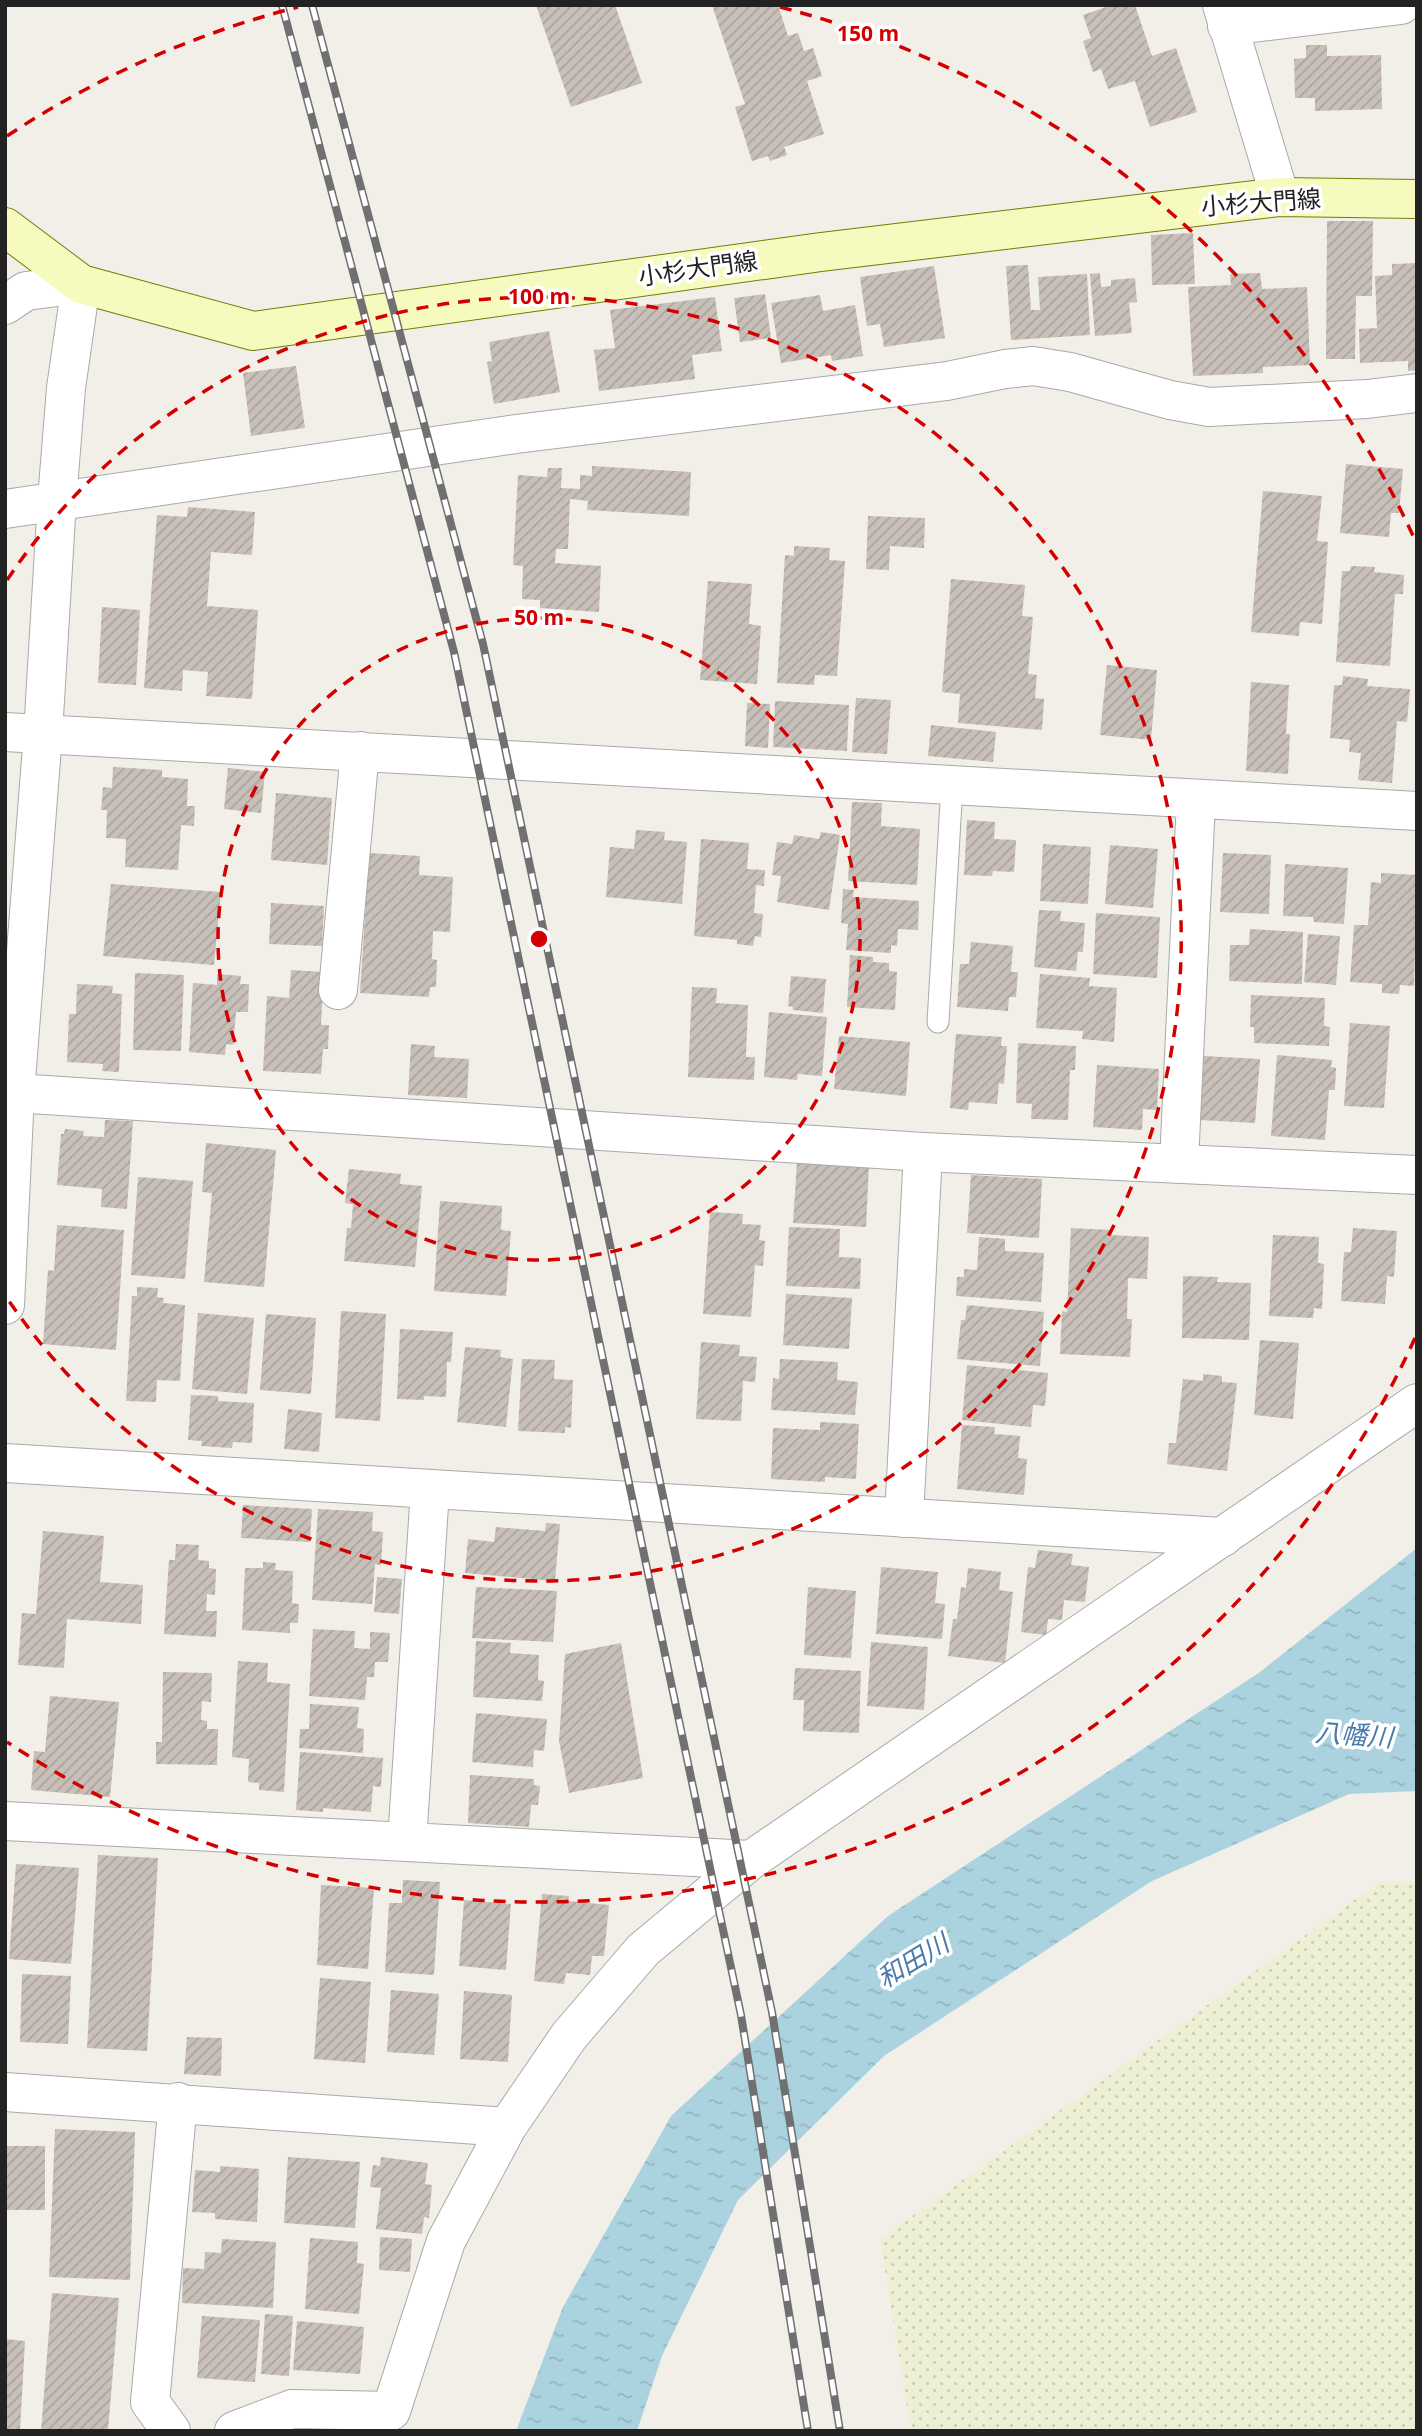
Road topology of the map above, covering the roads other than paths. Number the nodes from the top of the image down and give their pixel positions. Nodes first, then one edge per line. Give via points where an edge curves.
1 (1401, 5) edge
2 (1225, 16) edge
3 (1279, 197) junction
4 (1417, 200) edge
5 (5, 227) edge
6 (81, 284) junction
7 (5, 305) edge
8 (1417, 393) edge
9 (57, 500) junction
10 (5, 509) edge
11 (5, 732) edge
12 (43, 734) junction
13 (360, 751) junction
14 (951, 786) junction
15 (1196, 800) junction
16 (1417, 811) edge
17 (338, 990) dead end
18 (938, 1022) dead end
19 (15, 1093) junction
20 (923, 1152) junction
21 (1180, 1163) junction
22 (1417, 1175) edge
23 (5, 1305) edge
24 (1417, 1403) edge
25 (5, 1463) edge
26 (430, 1490) junction
27 (904, 1518) junction
28 (1223, 1538) junction
29 (5, 1821) edge
30 (407, 1841) junction
31 (751, 1860) junction
32 (5, 2092) edge
33 (178, 2102) junction
34 (508, 2127) junction
35 (171, 2431) edge
36 (234, 2431) edge

1 - 2 street
2 - 3 street
3 - 4 main road, 小杉大門線
3 - 6 main road, 小杉大門線 via 821,253 253,331
5 - 6 main road, 小杉大門線
6 - 7 street via 26,291
6 - 9 street
8 - 9 street via 1367,400 1209,407 1032,366
9 - 10 street
9 - 12 street
11 - 12 street
12 - 13 street
12 - 19 street
13 - 14 street
13 - 17 street
14 - 15 street
14 - 18 lane
15 - 16 street
15 - 21 street
19 - 20 street
19 - 23 street
20 - 21 street
20 - 27 street
21 - 22 street
24 - 28 street
25 - 26 street
26 - 27 street
26 - 30 street
27 - 28 street
28 - 31 street
29 - 30 street
30 - 31 street
31 - 34 street via 643,1950 569,2036
32 - 33 street
33 - 34 street
33 - 35 street via 150,2402
34 - 36 street via 446,2241 391,2411 292,2409

